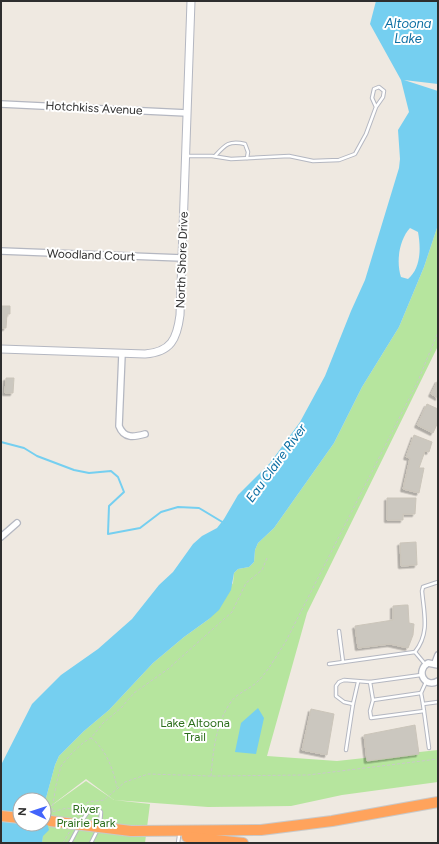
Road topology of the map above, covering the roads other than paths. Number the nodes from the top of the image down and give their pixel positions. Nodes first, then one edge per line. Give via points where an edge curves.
1 (191, 1) edge
2 (1, 104) edge
3 (376, 108) junction
4 (187, 112) junction
5 (186, 156) junction
6 (214, 156) junction
7 (247, 158) junction
8 (1, 251) edge
9 (182, 258) junction
10 (1, 349) edge
11 (122, 354) junction
12 (145, 434) dead end
13 (17, 523) dead end
14 (1, 537) edge
15 (438, 582) edge
16 (339, 631) dead end
17 (415, 652) junction
18 (438, 655) edge
19 (343, 662) junction
20 (329, 664) dead end
21 (436, 664) edge
22 (425, 665) junction
23 (421, 675) junction
24 (438, 681) edge
25 (358, 682) junction
26 (370, 682) junction
27 (426, 682) junction
28 (421, 693) junction
29 (373, 700) junction
30 (438, 702) edge
31 (353, 704) junction
32 (423, 704) junction
33 (424, 710) junction
34 (429, 748) dead end
35 (346, 750) dead end
36 (438, 802) edge
37 (1, 816) edge
38 (12, 817) edge
39 (52, 819) edge
40 (131, 831) junction
41 (178, 840) edge
42 (70, 843) edge
43 (91, 843) edge
44 (243, 843) edge

1 - 4 street, North Shore Drive
2 - 4 street, Hotchkiss Avenue
3 - 3 lane via 384,91 379,87 374,89 372,98
3 - 7 lane via 355,154 339,160 313,161 289,156
4 - 5 street, North Shore Drive
5 - 6 lane
5 - 9 street, North Shore Drive
6 - 7 lane
6 - 7 lane via 223,147 234,142 245,144
8 - 9 street, Woodland Court
9 - 11 street, North Shore Drive via 179,324 173,342 159,352
10 - 11 street, North Shore Drive
11 - 12 street via 119,426 128,436
13 - 14 street
15 - 17 lane via 423,587 424,640
16 - 19 lane
17 - 19 lane
17 - 22 lane
18 - 21 street
19 - 20 lane
21 - 22 street
22 - 23 street
23 - 26 lane
23 - 27 street
24 - 27 street
25 - 26 lane
25 - 31 lane
25 - 31 lane via 344,680 336,686 336,696 339,700
26 - 29 lane
27 - 28 lane
28 - 29 lane
28 - 32 lane
29 - 33 lane via 371,718
30 - 32 lane
31 - 35 lane
32 - 33 lane
33 - 34 lane
36 - 40 highway via 332,821 261,830
37 - 38 highway
39 - 40 highway, bridge
40 - 41 highway
41 - 44 highway
42 - 43 lane via 86,814 94,807 101,812 101,823

